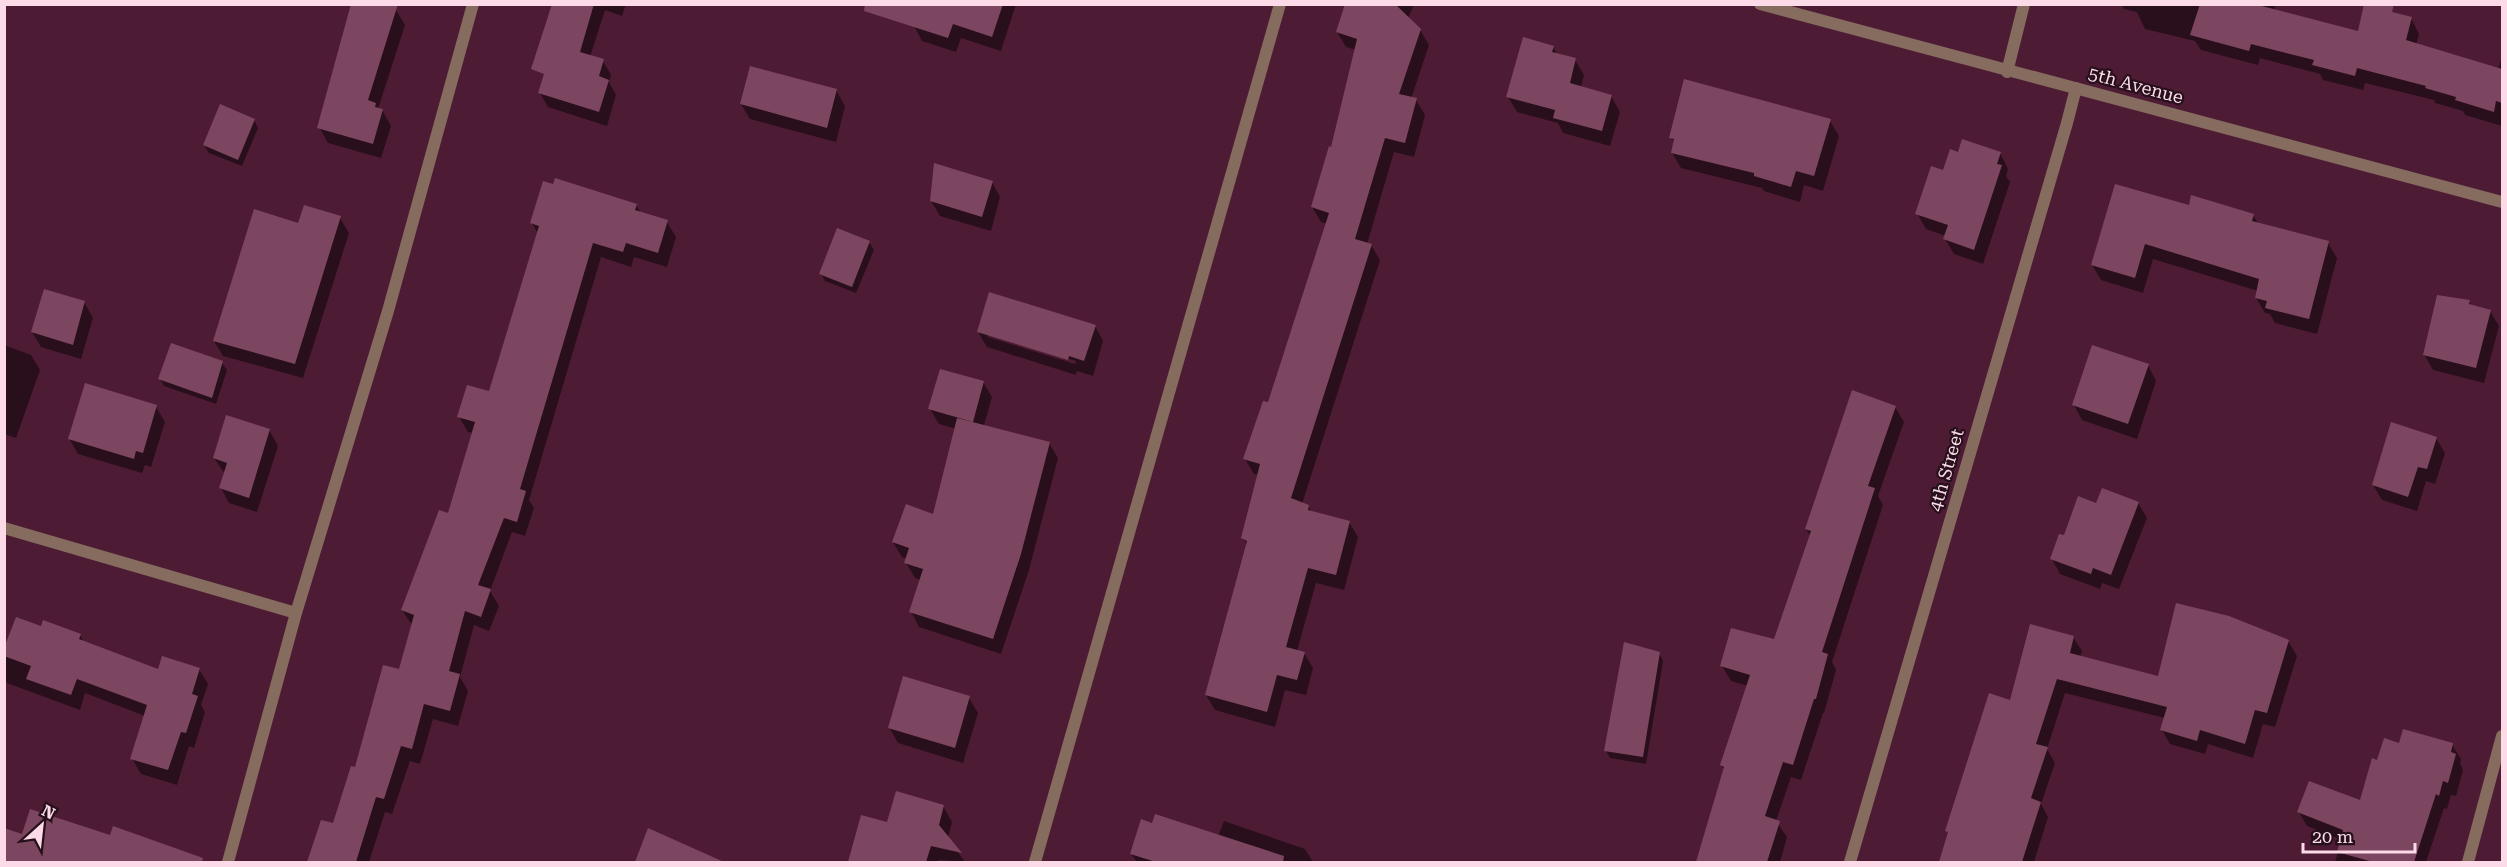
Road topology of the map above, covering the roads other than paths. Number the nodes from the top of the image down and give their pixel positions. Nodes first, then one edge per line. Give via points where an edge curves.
1 (473, 4) edge
2 (1280, 4) edge
3 (1760, 4) edge
4 (2024, 4) edge
5 (2007, 72) junction
6 (2076, 88) junction
7 (2502, 202) edge
8 (4, 528) edge
9 (296, 613) junction
10 (2502, 736) edge
11 (228, 862) edge
12 (1035, 862) edge
13 (1850, 862) edge
14 (2468, 862) edge

1 - 9 street via 388,311
2 - 12 street
3 - 5 street, 5th Avenue
4 - 5 street
5 - 6 street, 5th Avenue
6 - 7 street, 5th Avenue
6 - 13 street, 4th Street
8 - 9 street
9 - 11 street
10 - 14 street

